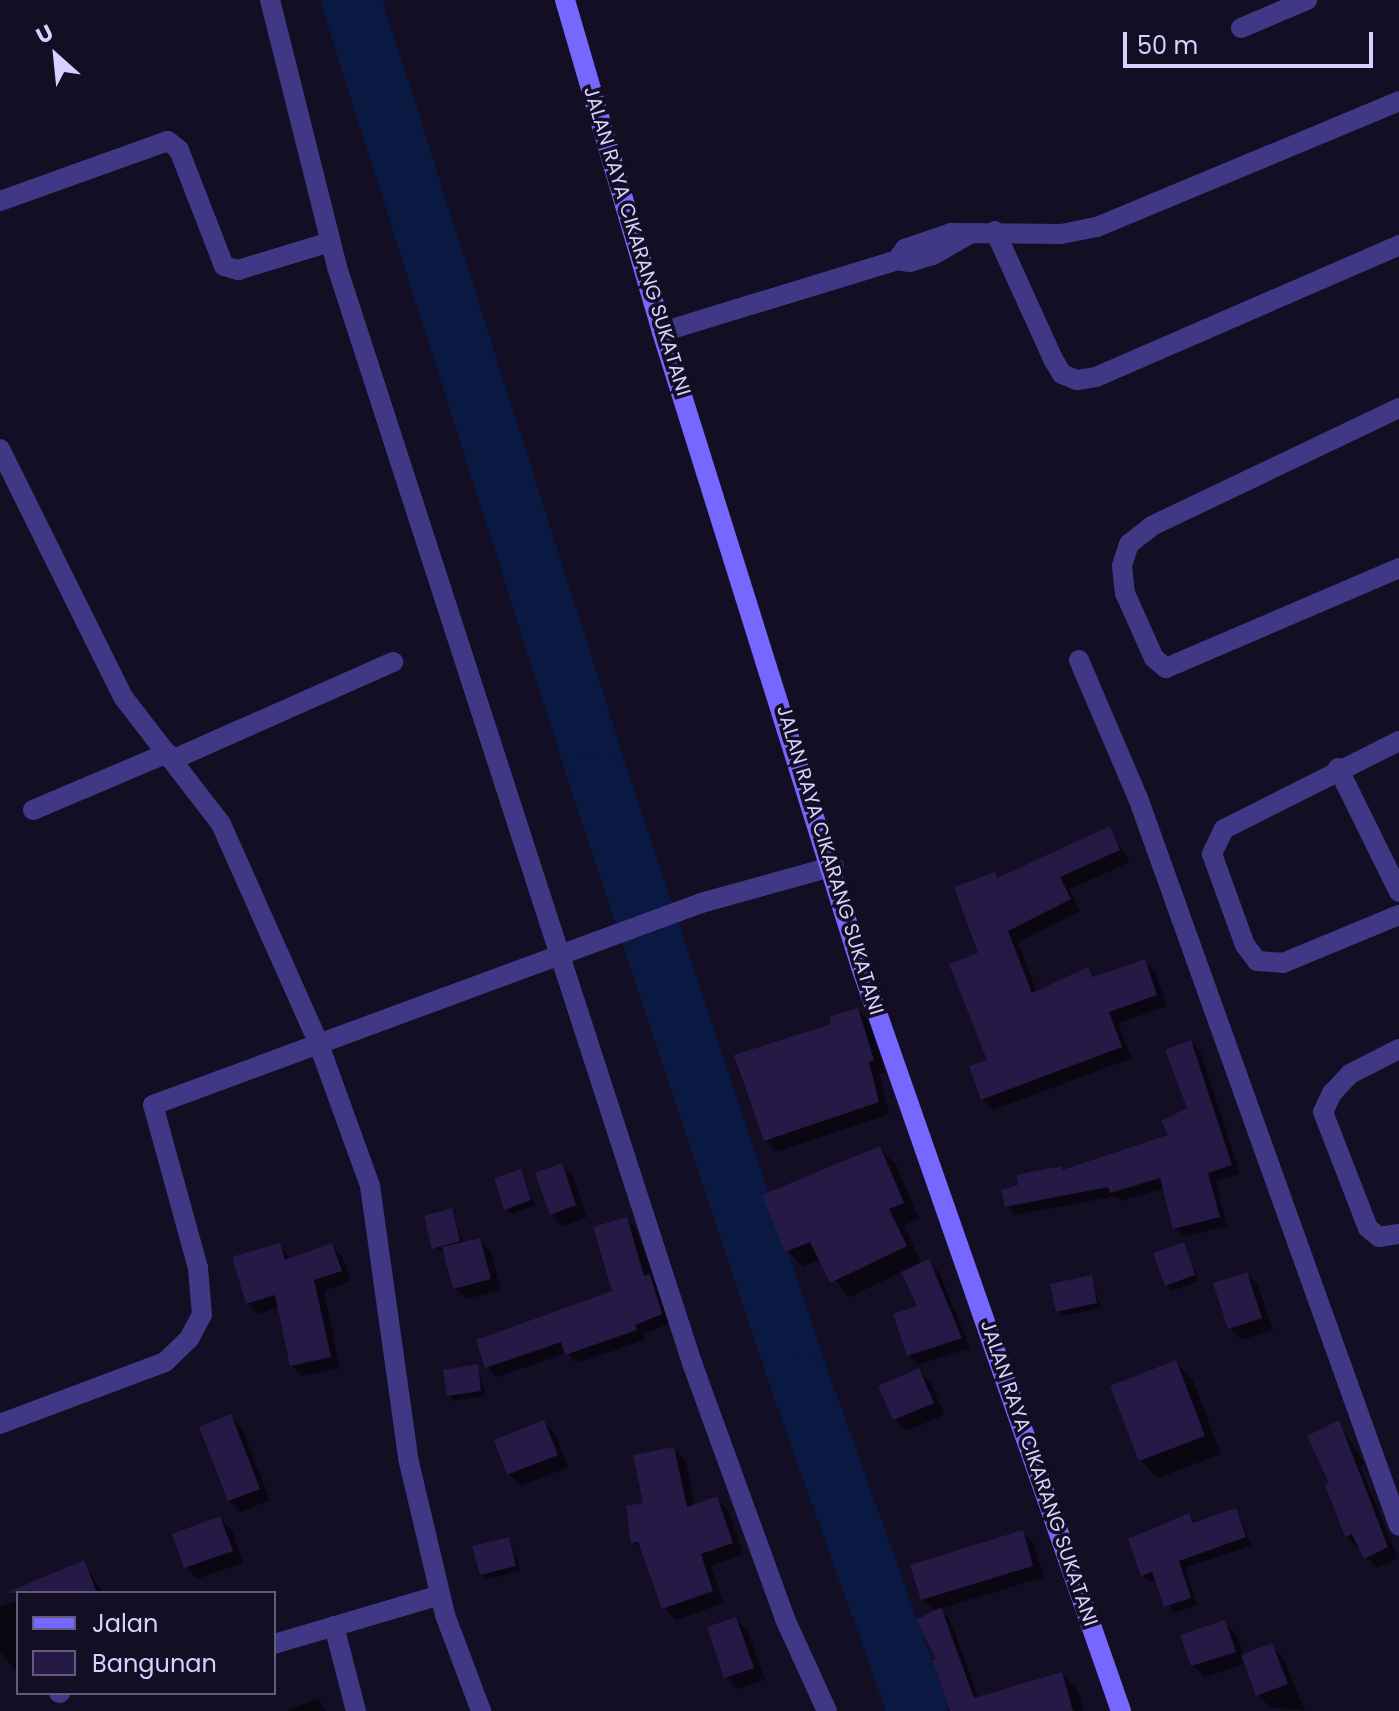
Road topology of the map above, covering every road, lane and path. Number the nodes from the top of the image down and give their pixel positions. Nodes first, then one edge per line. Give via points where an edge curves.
1 (270, 0) edge
2 (565, 0) edge
3 (1307, 0) edge
4 (1241, 28) dead end
5 (1399, 101) edge
6 (0, 201) edge
7 (995, 231) junction
8 (330, 242) junction
9 (1399, 245) edge
10 (662, 332) junction
11 (1399, 408) edge
12 (0, 450) edge
13 (1399, 568) edge
14 (1079, 660) dead end
15 (393, 662) dead end
16 (1399, 741) edge
17 (169, 757) junction
18 (1338, 768) junction
19 (33, 810) dead end
20 (834, 866) junction
21 (1399, 892) edge
22 (1399, 915) edge
23 (564, 955) junction
24 (318, 1042) junction
25 (1399, 1049) edge
26 (1399, 1234) edge
27 (0, 1424) edge
28 (1399, 1526) edge
29 (440, 1595) junction
30 (334, 1626) junction
31 (276, 1643) edge
32 (356, 1711) edge
33 (481, 1711) edge
34 (827, 1711) edge
35 (1121, 1711) edge

1 - 8 street
2 - 10 main road, JALAN RAYA CIKARANG SUKATANI
3 - 4 street
5 - 7 street via 1097,227 1061,234
6 - 8 street via 168,141 179,150 224,266 238,270
7 - 9 street via 1053,359 1062,374 1077,380 1096,377
7 - 10 street via 927,240 905,249 897,260
8 - 23 street
10 - 20 main road, JALAN RAYA CIKARANG SUKATANI
11 - 13 street via 1152,526 1129,544 1122,566 1131,606 1154,658 1166,668
12 - 17 street via 123,697
14 - 28 street via 1138,798
15 - 17 street
16 - 18 street
17 - 19 street
17 - 24 street via 221,824
18 - 21 street
18 - 22 street via 1224,829 1215,840 1212,854 1245,945 1257,961 1283,963
20 - 23 street via 701,903
20 - 35 main road, JALAN RAYA CIKARANG SUKATANI via 861,967
23 - 24 street
23 - 34 street via 692,1363 785,1619
24 - 27 street via 153,1105 198,1268 202,1315 189,1339 165,1362 135,1376
24 - 29 street via 370,1186 408,1458
25 - 26 street via 1350,1074 1323,1112 1368,1228 1379,1237
29 - 30 street
29 - 33 street
30 - 31 street
30 - 32 street

